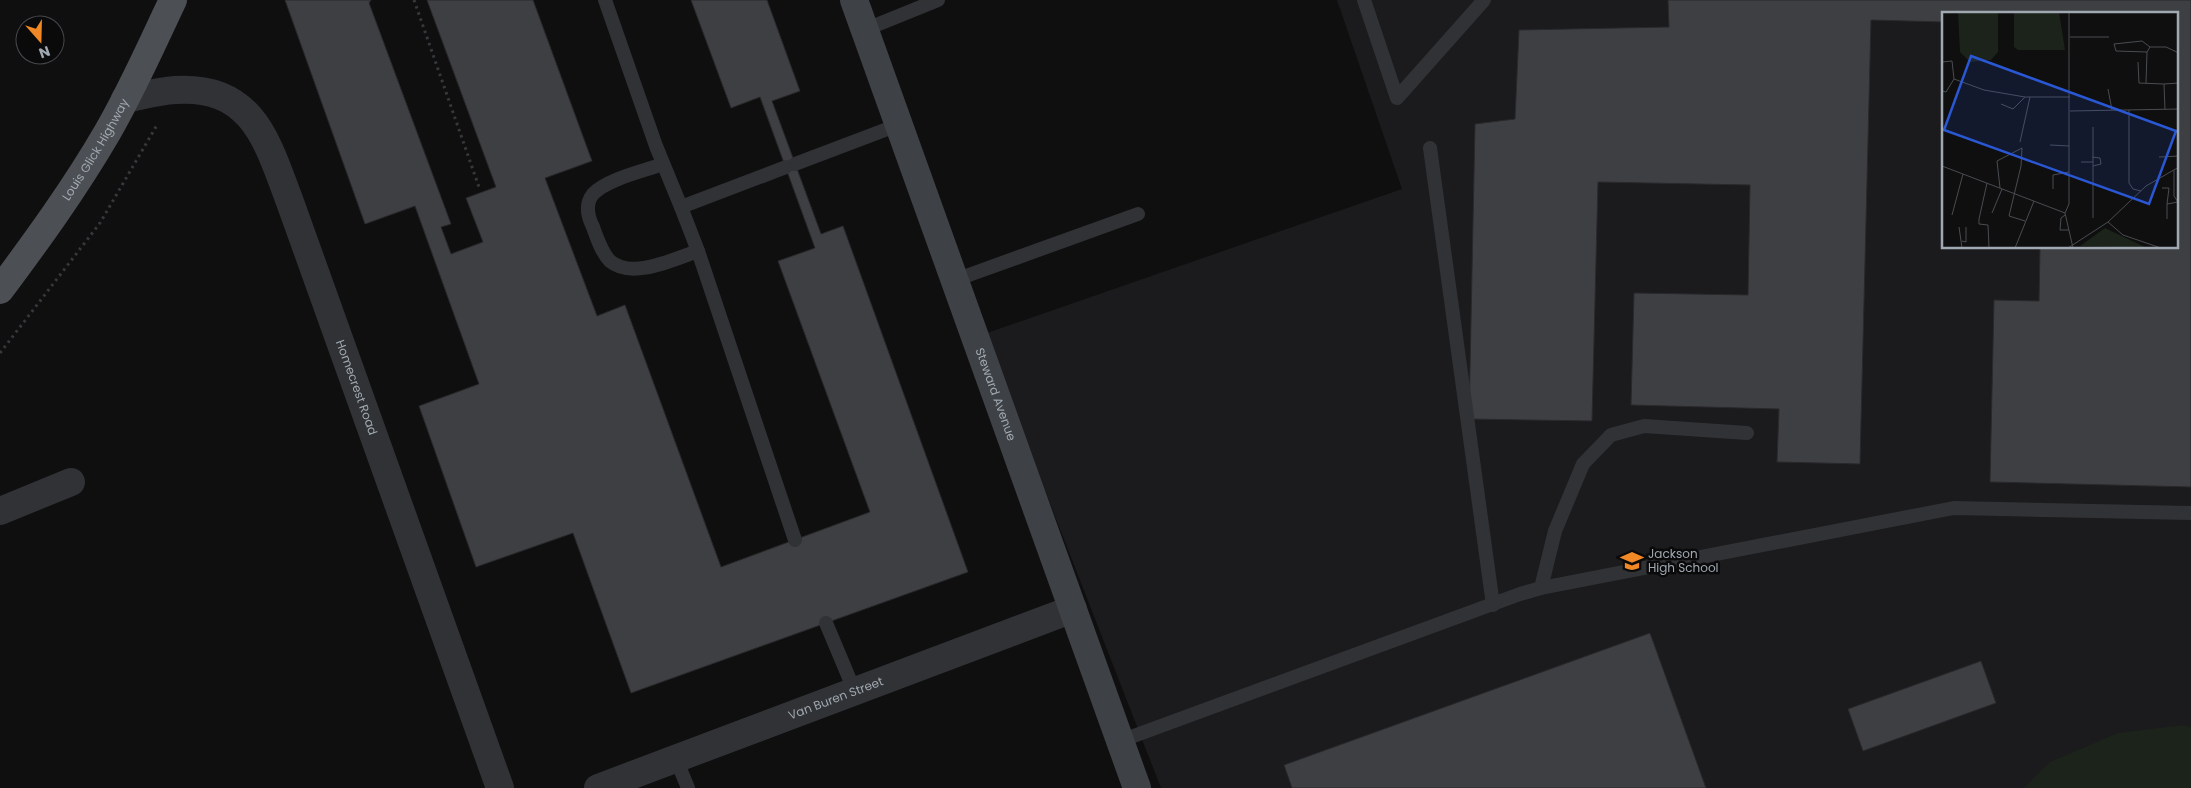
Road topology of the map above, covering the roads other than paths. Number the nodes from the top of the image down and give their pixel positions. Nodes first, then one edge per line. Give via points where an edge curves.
1 (173, 0) edge
2 (605, 0) edge
3 (854, 0) edge
4 (938, 0) edge
5 (1364, 0) edge
6 (1484, 0) edge
7 (864, 30) junction
8 (125, 99) junction
9 (898, 125) junction
10 (1430, 148) dead end
11 (663, 164) junction
12 (681, 207) junction
13 (1138, 214) dead end
14 (698, 251) junction
15 (955, 280) junction
16 (0, 290) edge
17 (1747, 433) dead end
18 (71, 482) dead end
19 (0, 511) edge
20 (2191, 513) edge
21 (795, 540) dead end
22 (1541, 588) junction
23 (1493, 605) junction
24 (1073, 609) junction
25 (826, 623) dead end
26 (855, 692) junction
27 (1120, 742) junction
28 (676, 759) junction
29 (500, 788) edge
30 (598, 788) edge
31 (688, 788) edge
32 (1137, 788) edge

1 - 8 main road, Louis Glick Highway
2 - 11 lane
3 - 7 main road, Steward Avenue
4 - 7 lane
5 - 6 lane via 1397,98
7 - 9 main road, Steward Avenue
8 - 16 main road, Louis Glick Highway via 88,164
8 - 29 street, Homecrest Road via 174,90 213,93 242,108 262,134 287,194
9 - 12 lane
9 - 15 main road, Steward Avenue
10 - 23 lane
11 - 12 lane
11 - 14 lane via 606,185 592,195 588,208 590,221 609,260 626,269 644,268
12 - 14 lane
13 - 15 lane
14 - 21 lane
15 - 24 main road, Steward Avenue
17 - 22 lane via 1644,426 1612,435 1583,464 1555,530
18 - 19 street
20 - 22 lane via 1954,508
22 - 23 lane
23 - 27 lane
24 - 26 street, Van Buren Street
24 - 27 main road, Steward Avenue
25 - 26 lane
26 - 28 street, Van Buren Street
27 - 32 main road, Steward Avenue
28 - 30 street, Van Buren Street
28 - 31 lane

